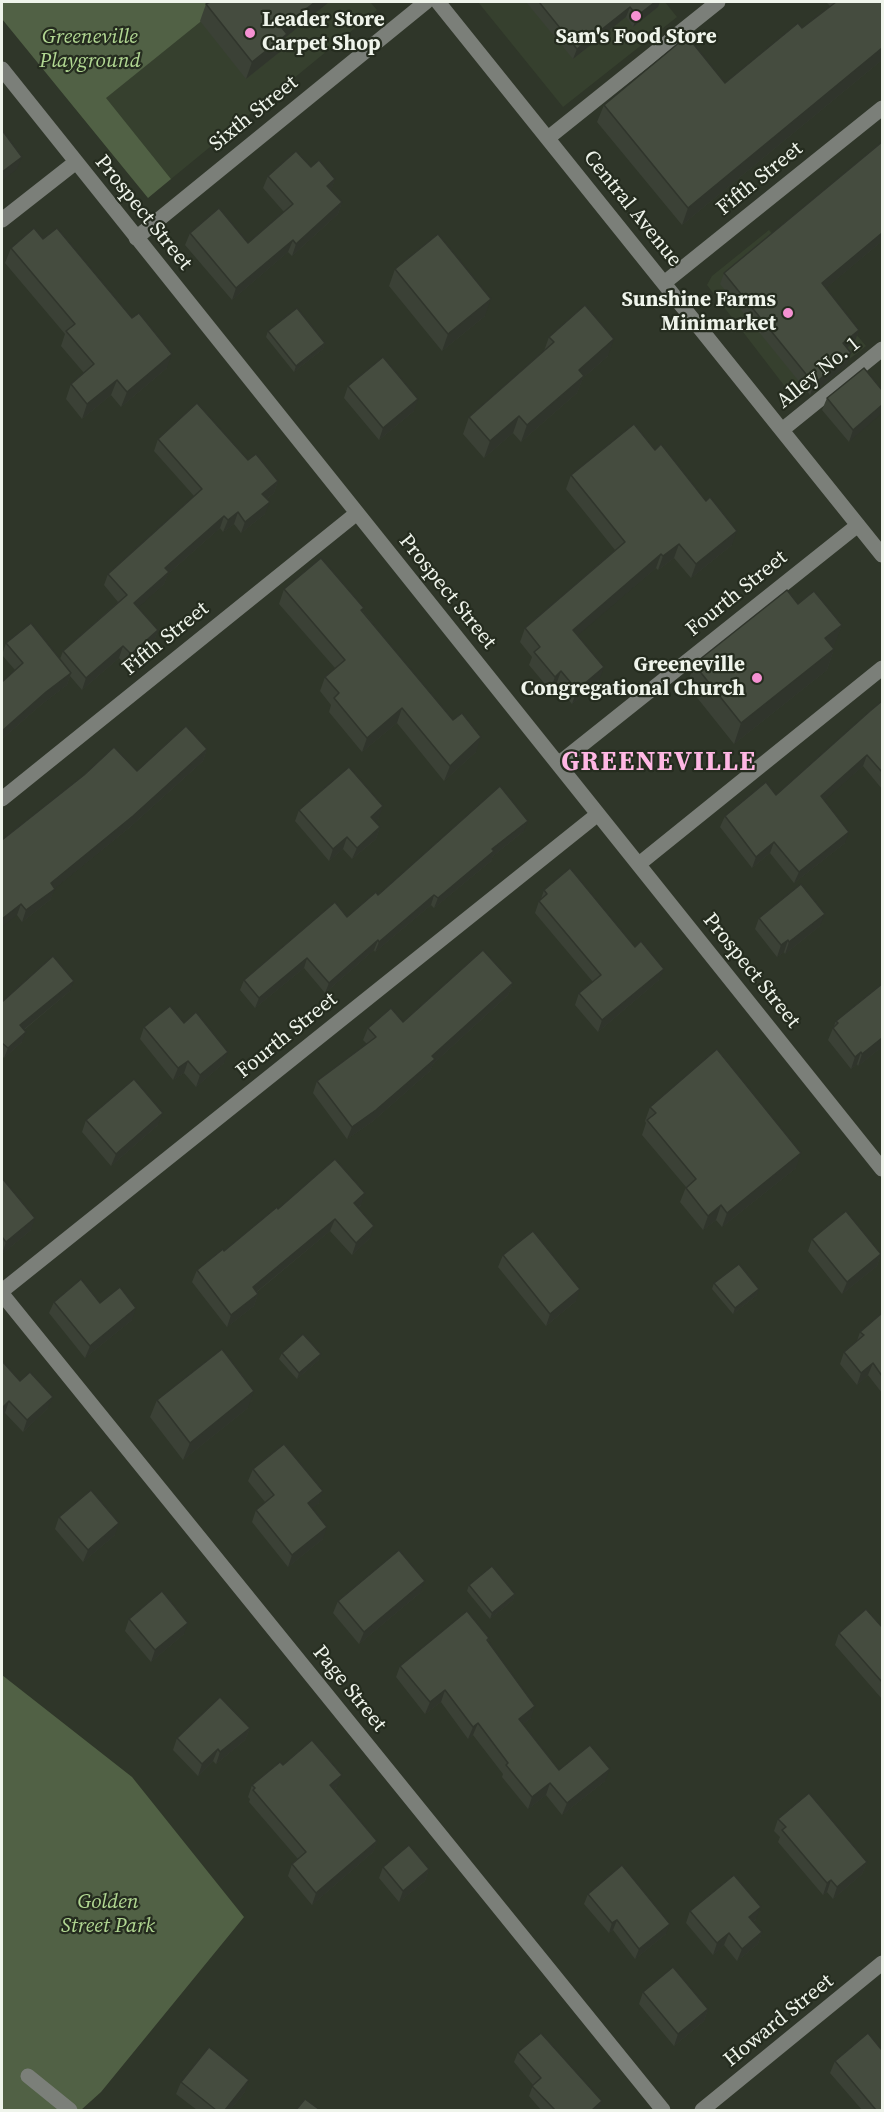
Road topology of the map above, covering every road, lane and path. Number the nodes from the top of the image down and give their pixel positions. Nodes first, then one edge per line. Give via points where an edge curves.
1 (426, 2) edge
2 (438, 2) edge
3 (718, 2) edge
4 (2, 69) edge
5 (882, 108) edge
6 (548, 138) junction
7 (76, 162) junction
8 (2, 220) edge
9 (136, 237) junction
10 (664, 283) junction
11 (882, 350) edge
12 (782, 430) junction
13 (357, 513) junction
14 (858, 525) junction
15 (882, 555) edge
16 (882, 668) edge
17 (558, 764) junction
18 (2, 798) edge
19 (598, 814) junction
20 (639, 864) junction
21 (882, 1169) edge
22 (2, 1293) edge
23 (882, 1963) edge
24 (28, 2076) dead end
25 (70, 2110) edge
26 (663, 2110) edge
27 (702, 2110) edge

1 - 9 street, Sixth Street
2 - 6 street, Central Avenue
3 - 6 street
4 - 7 street, Prospect Street
5 - 10 street, Fifth Street
6 - 10 street, Central Avenue
7 - 8 street
7 - 9 street, Prospect Street
9 - 13 street, Prospect Street
10 - 12 street, Central Avenue
11 - 12 street, Alley No. 1
12 - 14 street, Central Avenue
13 - 17 street, Prospect Street
13 - 18 street, Fifth Street
14 - 15 street, Central Avenue
14 - 17 street, Fourth Street
16 - 20 street
17 - 19 street, Prospect Street
19 - 20 street, Prospect Street
19 - 22 street, Fourth Street
20 - 21 street, Prospect Street
22 - 26 street, Page Street
23 - 27 street, Howard Street
24 - 25 street

